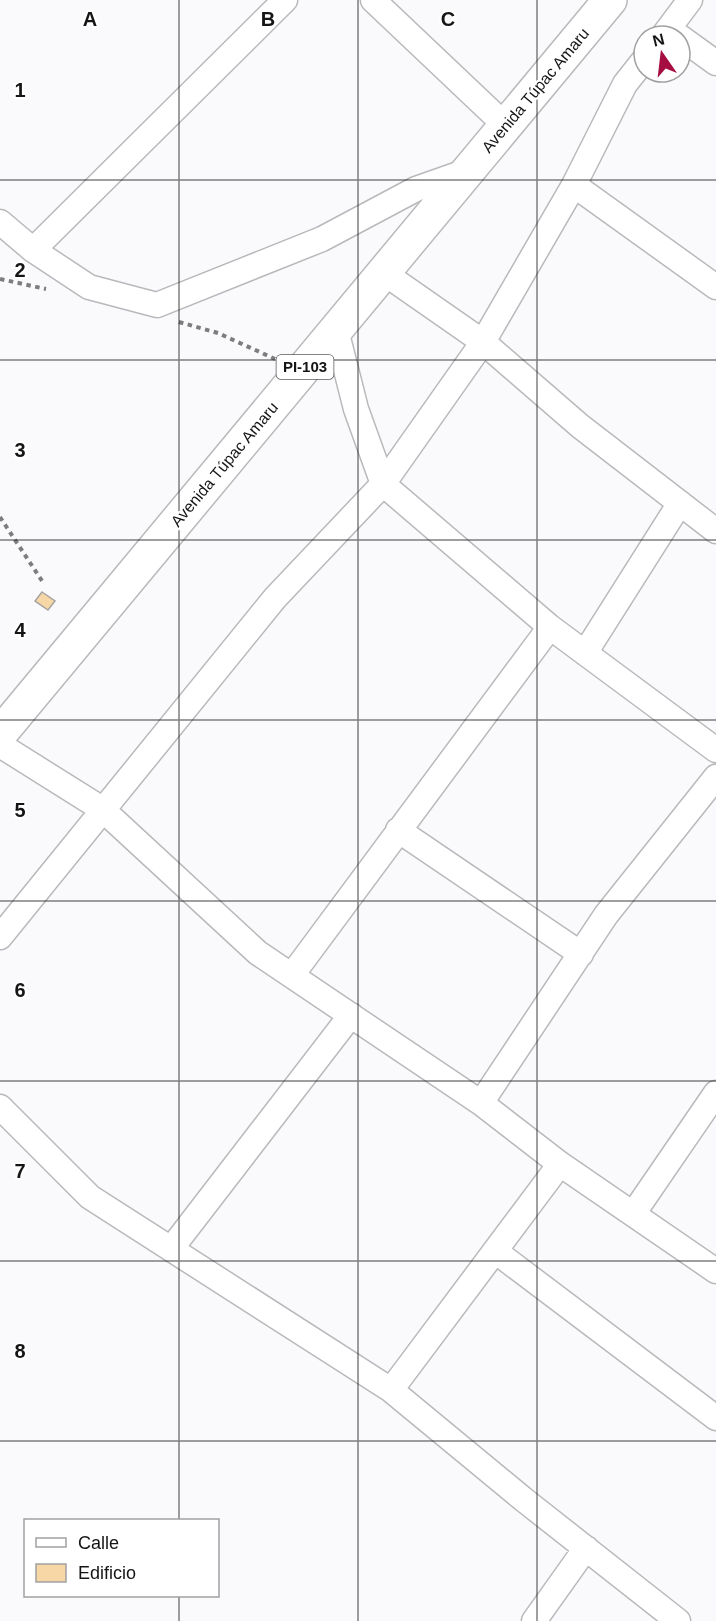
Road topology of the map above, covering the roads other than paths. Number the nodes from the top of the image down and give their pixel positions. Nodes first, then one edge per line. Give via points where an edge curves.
1 (285, 0) edge
2 (373, 0) edge
3 (610, 0) edge
4 (690, 0) edge
5 (678, 24) edge
6 (692, 48) edge
7 (716, 63) edge
8 (632, 75) edge
9 (506, 126) junction
10 (468, 170) junction
11 (574, 185) junction
12 (0, 222) edge
13 (33, 250) junction
14 (384, 273) junction
15 (716, 287) edge
16 (336, 330) junction
17 (483, 342) junction
18 (383, 483) junction
19 (680, 503) junction
20 (716, 531) edge
21 (550, 627) junction
22 (585, 653) junction
23 (0, 734) edge
24 (0, 746) edge
25 (716, 750) edge
26 (716, 777) edge
27 (102, 809) junction
28 (398, 830) junction
29 (0, 937) edge
30 (580, 954) junction
31 (292, 975) junction
32 (351, 1015) junction
33 (716, 1093) edge
34 (481, 1103) junction
35 (0, 1107) edge
36 (560, 1164) junction
37 (633, 1214) junction
38 (171, 1249) junction
39 (495, 1251) junction
40 (716, 1271) edge
41 (391, 1390) junction
42 (716, 1418) edge
43 (586, 1548) junction
44 (534, 1621) edge
45 (678, 1621) edge

1 - 13 street
2 - 9 street
3 - 9 main road, Avenida Túpac Amaru / PI-103
4 - 5 street
6 - 7 street
8 - 11 street
9 - 10 main road, Avenida Túpac Amaru / PI-103
10 - 13 street via 416,189 322,238 157,305 89,287
10 - 14 main road, Avenida Túpac Amaru / PI-103
11 - 15 street
11 - 17 street
12 - 13 street
14 - 16 main road, Avenida Túpac Amaru / PI-103
14 - 17 street
16 - 18 street via 356,409
16 - 23 main road, Avenida Túpac Amaru / PI-103
17 - 18 street
17 - 19 street via 580,426
18 - 21 street
18 - 27 street via 274,598
19 - 20 street
19 - 22 street
21 - 22 street
21 - 28 street
22 - 25 street
24 - 27 street
26 - 30 street via 606,915
27 - 29 street
27 - 31 street via 258,953
28 - 30 street
28 - 31 street
30 - 34 street
31 - 32 street
32 - 34 street
32 - 38 street
33 - 37 street
34 - 36 street
35 - 38 street via 90,1197
36 - 37 street
36 - 39 street
37 - 40 street
38 - 41 street
39 - 41 street
39 - 42 street
41 - 43 street
43 - 44 street
43 - 45 street

